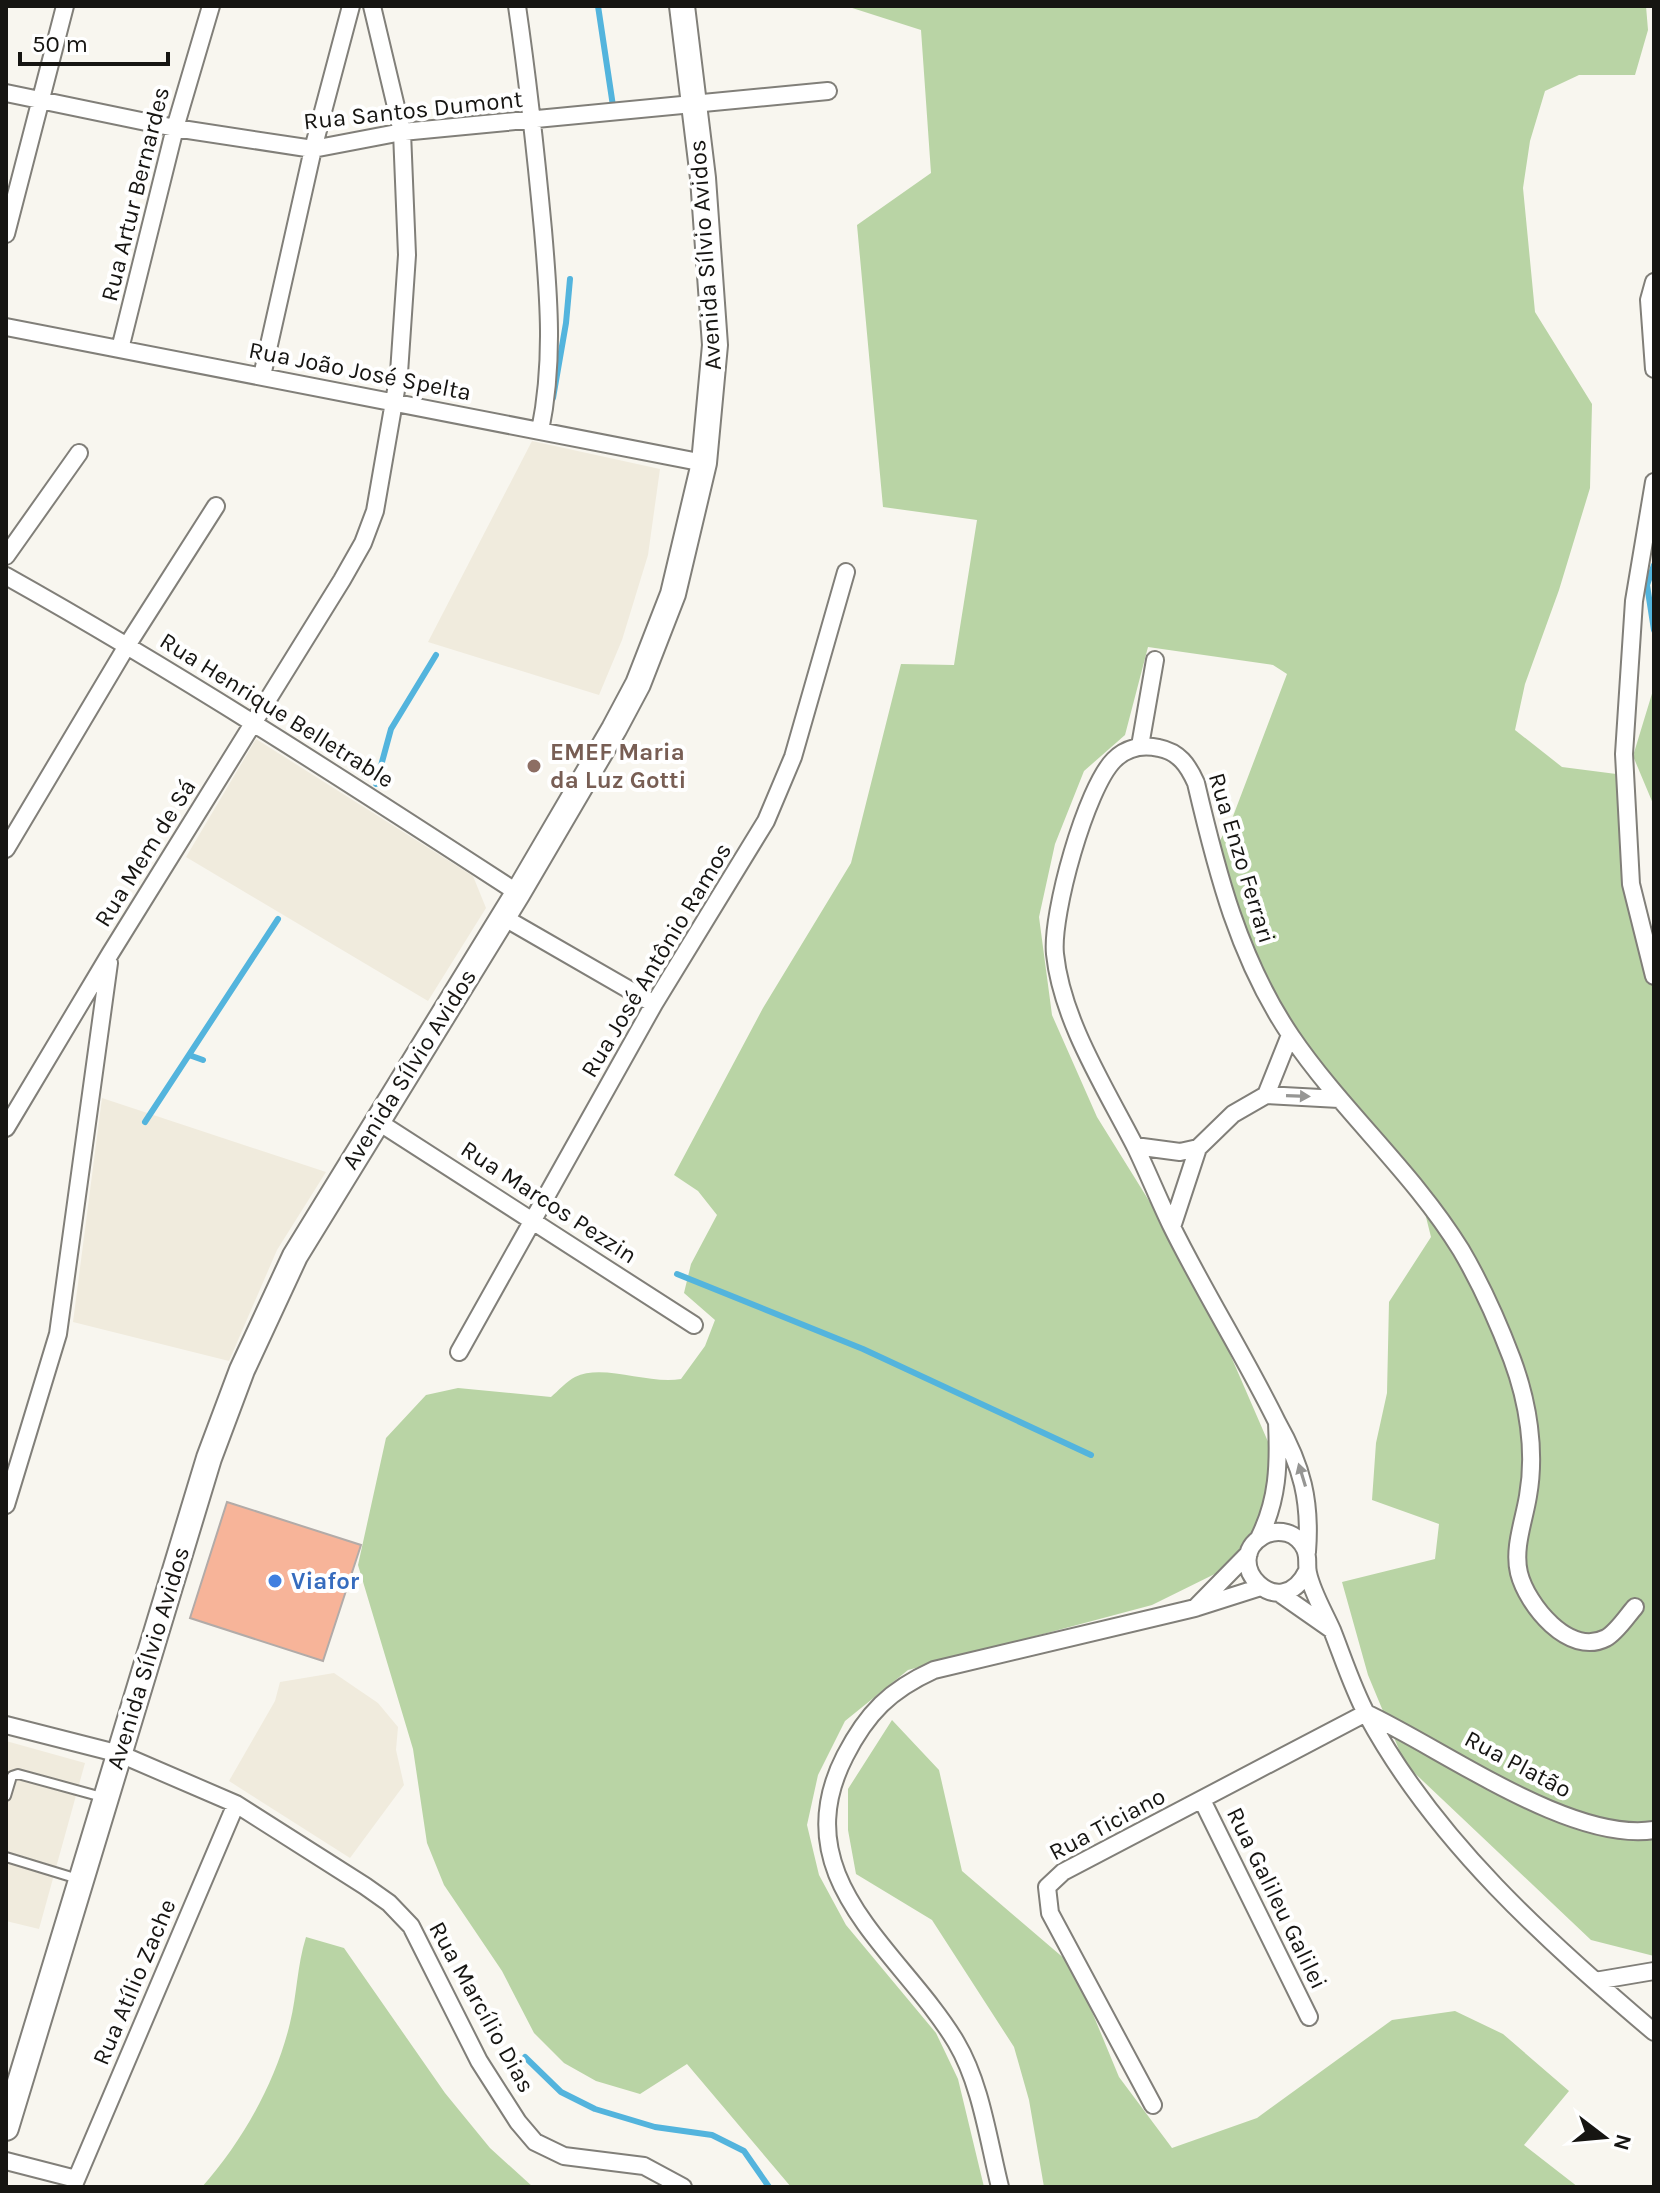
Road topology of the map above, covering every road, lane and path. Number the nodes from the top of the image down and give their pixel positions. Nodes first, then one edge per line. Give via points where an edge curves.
1 (65, 6) edge
2 (211, 6) edge
3 (351, 6) edge
4 (372, 6) edge
5 (517, 6) edge
6 (682, 6) edge
7 (828, 91) dead end
8 (6, 93) edge
9 (39, 100) junction
10 (693, 105) junction
11 (533, 122) junction
12 (175, 128) junction
13 (402, 132) junction
14 (313, 149) junction
15 (6, 234) edge
16 (1654, 282) edge
17 (6, 327) edge
18 (120, 349) junction
19 (1654, 369) edge
20 (262, 376) junction
21 (393, 404) junction
22 (540, 431) junction
23 (79, 453) dead end
24 (704, 463) junction
25 (1654, 482) edge
26 (216, 506) dead end
27 (6, 556) edge
28 (846, 572) dead end
29 (6, 576) edge
30 (128, 644) junction
31 (1155, 660) dead end
32 (255, 722) junction
33 (1140, 746) junction
34 (6, 849) edge
35 (518, 893) junction
36 (503, 917) junction
37 (110, 954) junction
38 (1654, 976) edge
39 (654, 1004) junction
40 (1290, 1035) junction
41 (1266, 1095) junction
42 (1339, 1099) junction
43 (377, 1121) junction
44 (6, 1128) edge
45 (1135, 1146) junction
46 (1198, 1148) junction
47 (536, 1220) junction
48 (1172, 1227) junction
49 (694, 1325) dead end
50 (459, 1352) dead end
51 (1277, 1422) junction
52 (6, 1505) edge
53 (1259, 1538) junction
54 (1307, 1552) junction
55 (1249, 1553) junction
56 (1307, 1571) junction
57 (1261, 1587) junction
58 (1279, 1593) junction
59 (1635, 1607) dead end
60 (1195, 1608) junction
61 (1332, 1630) junction
62 (1366, 1713) junction
63 (6, 1725) edge
64 (120, 1754) junction
65 (6, 1796) edge
66 (106, 1798) junction
67 (1202, 1800) junction
68 (236, 1804) junction
69 (1654, 1830) edge
70 (6, 1857) edge
71 (82, 1880) junction
72 (1654, 1971) edge
73 (1595, 1981) junction
74 (1309, 2017) dead end
75 (1654, 2032) edge
76 (1153, 2105) dead end
77 (6, 2128) edge
78 (6, 2161) edge
79 (75, 2183) edge
80 (683, 2187) edge
81 (1000, 2187) edge

1 - 9 street
2 - 12 street, Rua Artur Bernardes
3 - 14 street
4 - 13 street, Rua Mem de Sá
5 - 11 street
6 - 10 main road, Avenida Sílvio Avidos
7 - 10 street, Rua Santos Dumont
8 - 9 street, Rua Santos Dumont
9 - 12 street, Rua Santos Dumont
9 - 15 street
10 - 11 street, Rua Santos Dumont
10 - 24 main road, Avenida Sílvio Avidos via 715,317
11 - 13 street, Rua Santos Dumont
11 - 22 street via 551,323 549,390
12 - 14 street, Rua Santos Dumont
12 - 18 street, Rua Artur Bernardes
13 - 14 street, Rua Santos Dumont
13 - 21 street, Rua Mem de Sá via 407,255
14 - 20 street
16 - 19 street via 1649,300
17 - 18 street, Rua João José Spelta
18 - 20 street, Rua João José Spelta
20 - 21 street, Rua João José Spelta
21 - 22 street, Rua João José Spelta
21 - 32 street, Rua Mem de Sá via 375,511 363,543
22 - 24 street, Rua João José Spelta
23 - 27 street
24 - 35 main road, Avenida Sílvio Avidos via 673,594 644,670
25 - 38 street via 1634,601 1624,754 1631,884
26 - 30 street
28 - 39 street, Rua José Antônio Ramos via 782,787
29 - 30 street, Rua Henrique Belletrable
30 - 32 street, Rua Henrique Belletrable
30 - 34 street
31 - 33 street
32 - 35 street, Rua Henrique Belletrable
32 - 37 street, Rua Mem de Sá
33 - 40 street, Rua Enzo Ferrari via 1173,752 1192,774 1230,916
33 - 45 street via 1112,763 1097,787 1055,921 1061,985 1108,1101
35 - 36 main road, Avenida Sílvio Avidos
36 - 39 street
36 - 43 main road, Avenida Sílvio Avidos
37 - 44 street
37 - 52 street, Rua Mem de Sá via 58,1334
39 - 47 street, Rua José Antônio Ramos
40 - 41 street
40 - 42 street, Rua Enzo Ferrari
41 -> 42 street
41 - 46 street via 1233,1114
42 - 59 street, Rua Enzo Ferrari via 1460,1248 1513,1362 1531,1437 1518,1550 1519,1572 1533,1606 1568,1636 1596,1641 1608,1637
43 - 47 street, Rua Marcos Pezzin
43 - 64 main road, Avenida Sílvio Avidos via 295,1256 242,1370 209,1458
45 - 46 street via 1180,1152
45 - 48 street
46 - 48 street
47 - 49 street, Rua Marcos Pezzin
47 - 50 street, Rua José Antônio Ramos
48 - 51 street
51 - 53 street via 1274,1501
54 -> 51 street via 1308,1495 1295,1454
53 - 54 street via 1286,1533
53 - 55 street
54 - 56 street
55 - 57 street via 1250,1573
55 - 60 street
56 - 58 street via 1297,1586
56 - 61 street
57 - 58 street
57 - 60 street
58 - 61 street
60 - 81 street via 934,1670 910,1681 871,1711 834,1782 826,1826 834,1869 862,1923 965,2058
61 - 62 street
62 - 67 street, Rua Ticiano
62 - 69 street, Rua Platão via 1575,1820 1619,1831
62 - 73 street via 1405,1778 1448,1831 1548,1941
63 - 64 street, Rua Marcílio Dias
64 - 66 main road, Avenida Sílvio Avidos
64 - 68 street, Rua Marcílio Dias
65 - 66 lane via 12,1776 18,1774
66 - 71 main road, Avenida Sílvio Avidos
67 - 74 street, Rua Galileu Galilei
67 - 76 street, Rua Ticiano via 1063,1872 1046,1892 1050,1913
68 - 79 street, Rua Atílio Zache
68 - 80 street, Rua Marcílio Dias via 401,1914 479,2061 535,2142 564,2156 644,2166
70 - 71 lane
71 - 77 main road, Avenida Sílvio Avidos
72 - 73 street
73 - 75 street
78 - 79 street, Rua Atílio Zache

